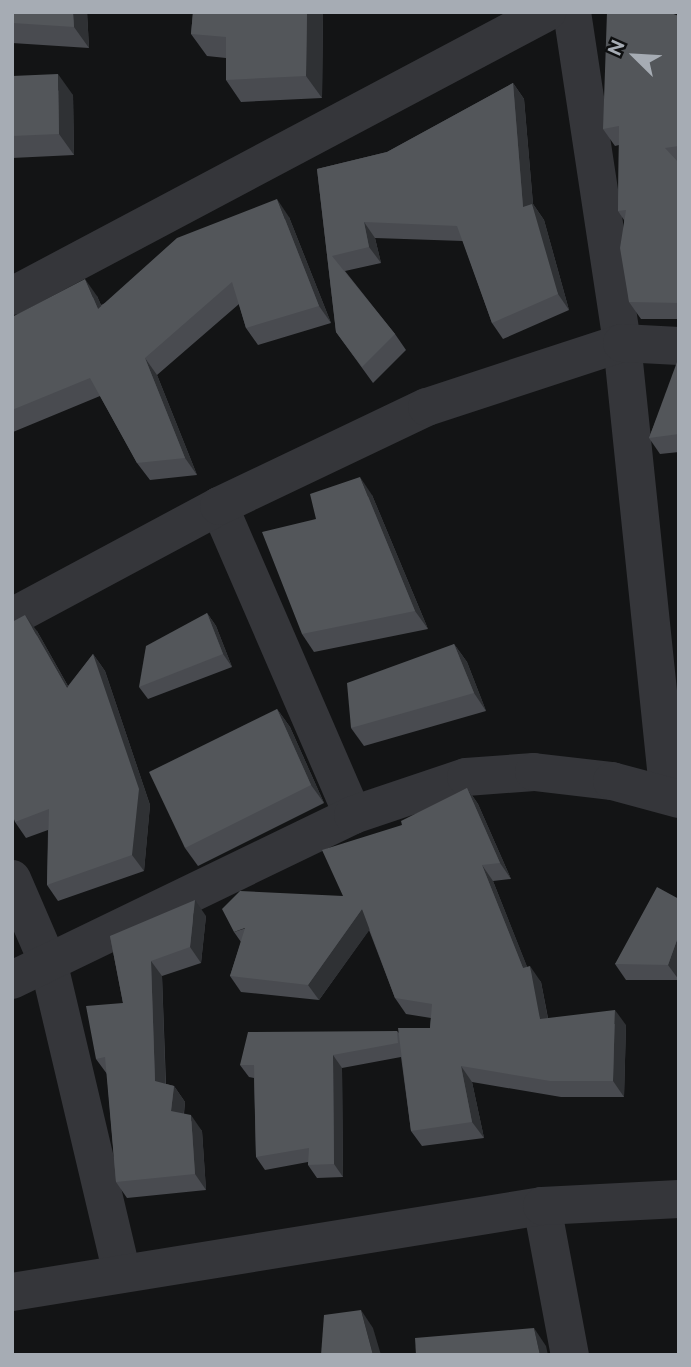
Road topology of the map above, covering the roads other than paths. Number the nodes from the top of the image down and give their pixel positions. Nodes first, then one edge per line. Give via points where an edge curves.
1 (547, 12) edge
2 (572, 12) edge
3 (12, 296) edge
4 (622, 343) junction
5 (679, 346) edge
6 (219, 506) junction
7 (12, 618) edge
8 (674, 796) edge
9 (353, 815) junction
10 (12, 879) edge
11 (49, 965) junction
12 (12, 980) edge
13 (679, 1199) edge
14 (542, 1206) junction
15 (122, 1273) junction
16 (12, 1292) edge
17 (570, 1355) edge

1 - 3 street
2 - 4 street
4 - 5 street
4 - 6 street via 427,407
4 - 8 street
6 - 7 street
6 - 9 street
8 - 9 street via 521,773 466,776
9 - 11 street
10 - 11 street
11 - 12 street
11 - 15 street
13 - 14 street
14 - 15 street
14 - 17 street
15 - 16 street

